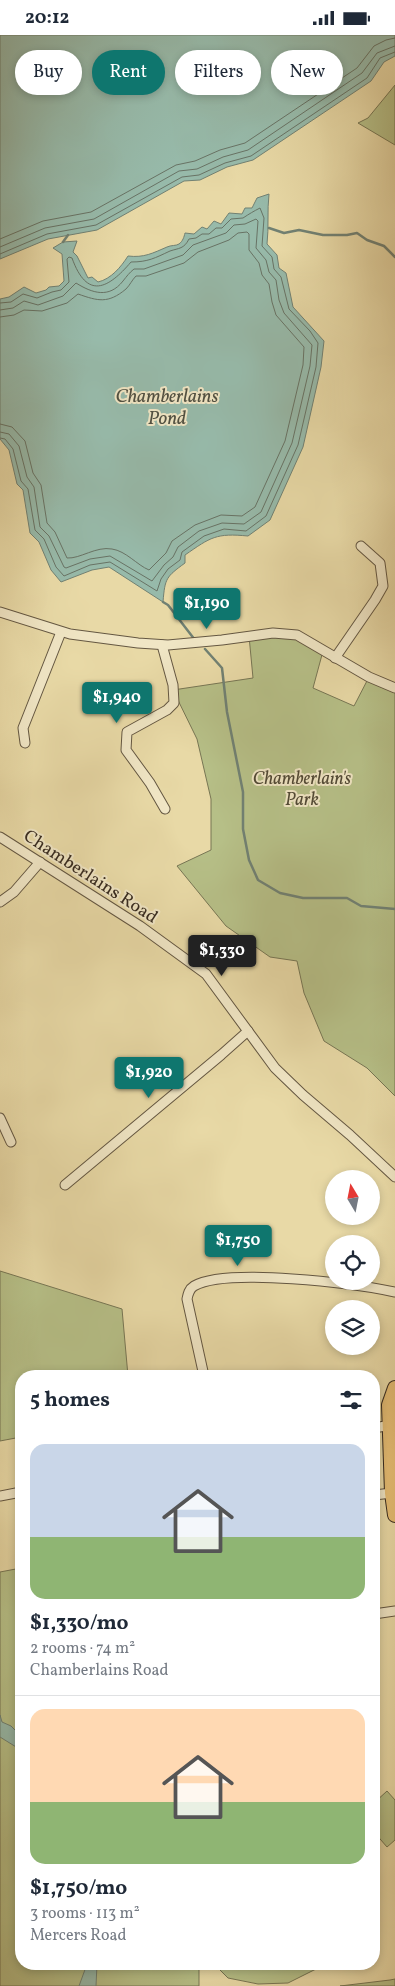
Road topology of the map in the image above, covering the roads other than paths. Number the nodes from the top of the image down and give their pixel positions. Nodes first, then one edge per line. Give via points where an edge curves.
1 (361, 546) dead end
2 (0, 612) edge
3 (61, 632) junction
4 (162, 645) junction
5 (335, 658) junction
6 (395, 688) edge
7 (26, 743) dead end
8 (165, 809) dead end
9 (0, 837) edge
10 (40, 862) junction
11 (0, 902) edge
12 (248, 1031) junction
13 (0, 1118) edge
14 (11, 1141) dead end
15 (395, 1177) edge
16 (65, 1185) dead end
17 (395, 1292) edge
18 (203, 1370) edge
19 (395, 1388) edge
20 (392, 1417) edge
21 (380, 1424) edge
22 (15, 1493) edge
23 (392, 1493) junction
24 (380, 1494) edge
25 (0, 1496) edge
26 (395, 1515) edge
27 (395, 1611) edge
28 (380, 1613) edge

1 - 5 street via 380,563 383,586
2 - 3 street
3 - 4 street
3 - 7 street via 22,728
4 - 5 street via 273,633 297,635
4 - 8 street via 173,685 174,703 126,732 126,750
5 - 6 street
9 - 10 street, Chamberlains Road
10 - 11 street via 14,892
10 - 12 street, Chamberlains Road via 140,926 206,974
12 - 15 street, Chamberlains Road via 282,1075
12 - 16 street
13 - 14 street
17 - 18 street via 337,1282 254,1278 227,1279 194,1286 187,1299
19 - 20 main road via 389,1405
20 - 21 street
20 - 23 main road
22 - 25 street
23 - 24 street
23 - 26 main road
27 - 28 street

